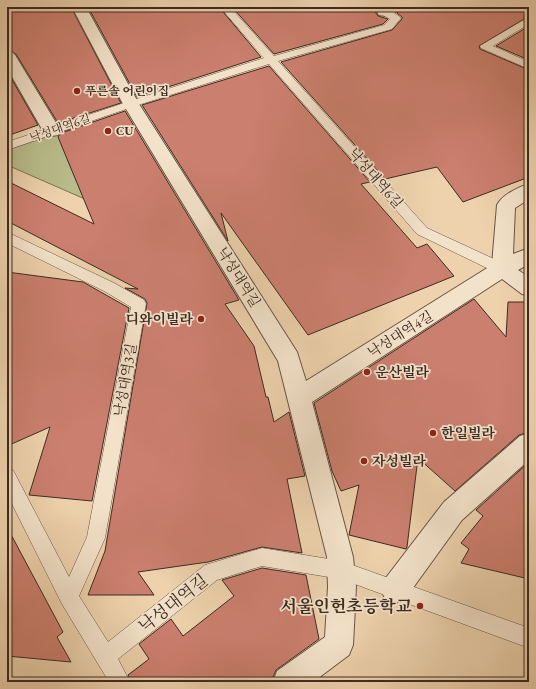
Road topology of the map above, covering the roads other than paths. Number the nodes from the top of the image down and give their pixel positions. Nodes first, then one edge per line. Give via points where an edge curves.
1 (79, 7) edge
2 (225, 7) edge
3 (385, 9) edge
4 (529, 20) edge
5 (7, 55) edge
6 (273, 59) junction
7 (529, 66) edge
8 (132, 104) junction
9 (52, 132) junction
10 (7, 146) edge
11 (529, 190) edge
12 (7, 237) edge
13 (529, 255) edge
14 (502, 270) junction
15 (529, 288) edge
16 (299, 398) junction
17 (529, 444) edge
18 (7, 476) edge
19 (341, 570) junction
20 (394, 589) junction
21 (69, 597) junction
22 (529, 638) edge
23 (106, 656) junction
24 (294, 680) edge
25 (120, 682) edge

1 - 8 street, 낙성대역길
2 - 6 lane, 낙성대역6길
3 - 6 lane, 낙성대역6길 via 396,18 388,27
4 - 7 lane via 485,46
5 - 9 street
6 - 8 lane, 낙성대역6길
6 - 14 lane, 낙성대역6길 via 422,231
8 - 9 lane, 낙성대역6길
8 - 16 street, 낙성대역길 via 289,359
9 - 10 lane, 낙성대역6길
11 - 14 street via 506,205
12 - 21 lane, 낙성대역3길 via 139,304 96,538
13 - 14 street, 낙성대역4길
14 - 15 street
14 - 16 street, 낙성대역4길
16 - 19 street, 낙성대역길 via 340,557
17 - 20 street via 453,511
18 - 21 lane
19 - 20 lane, 낙성대역길
19 - 23 lane, 낙성대역길 via 262,557 212,572
19 - 24 street, 낙성대역길 via 339,644
20 - 22 lane, 낙성대역길
21 - 23 lane
23 - 25 lane

